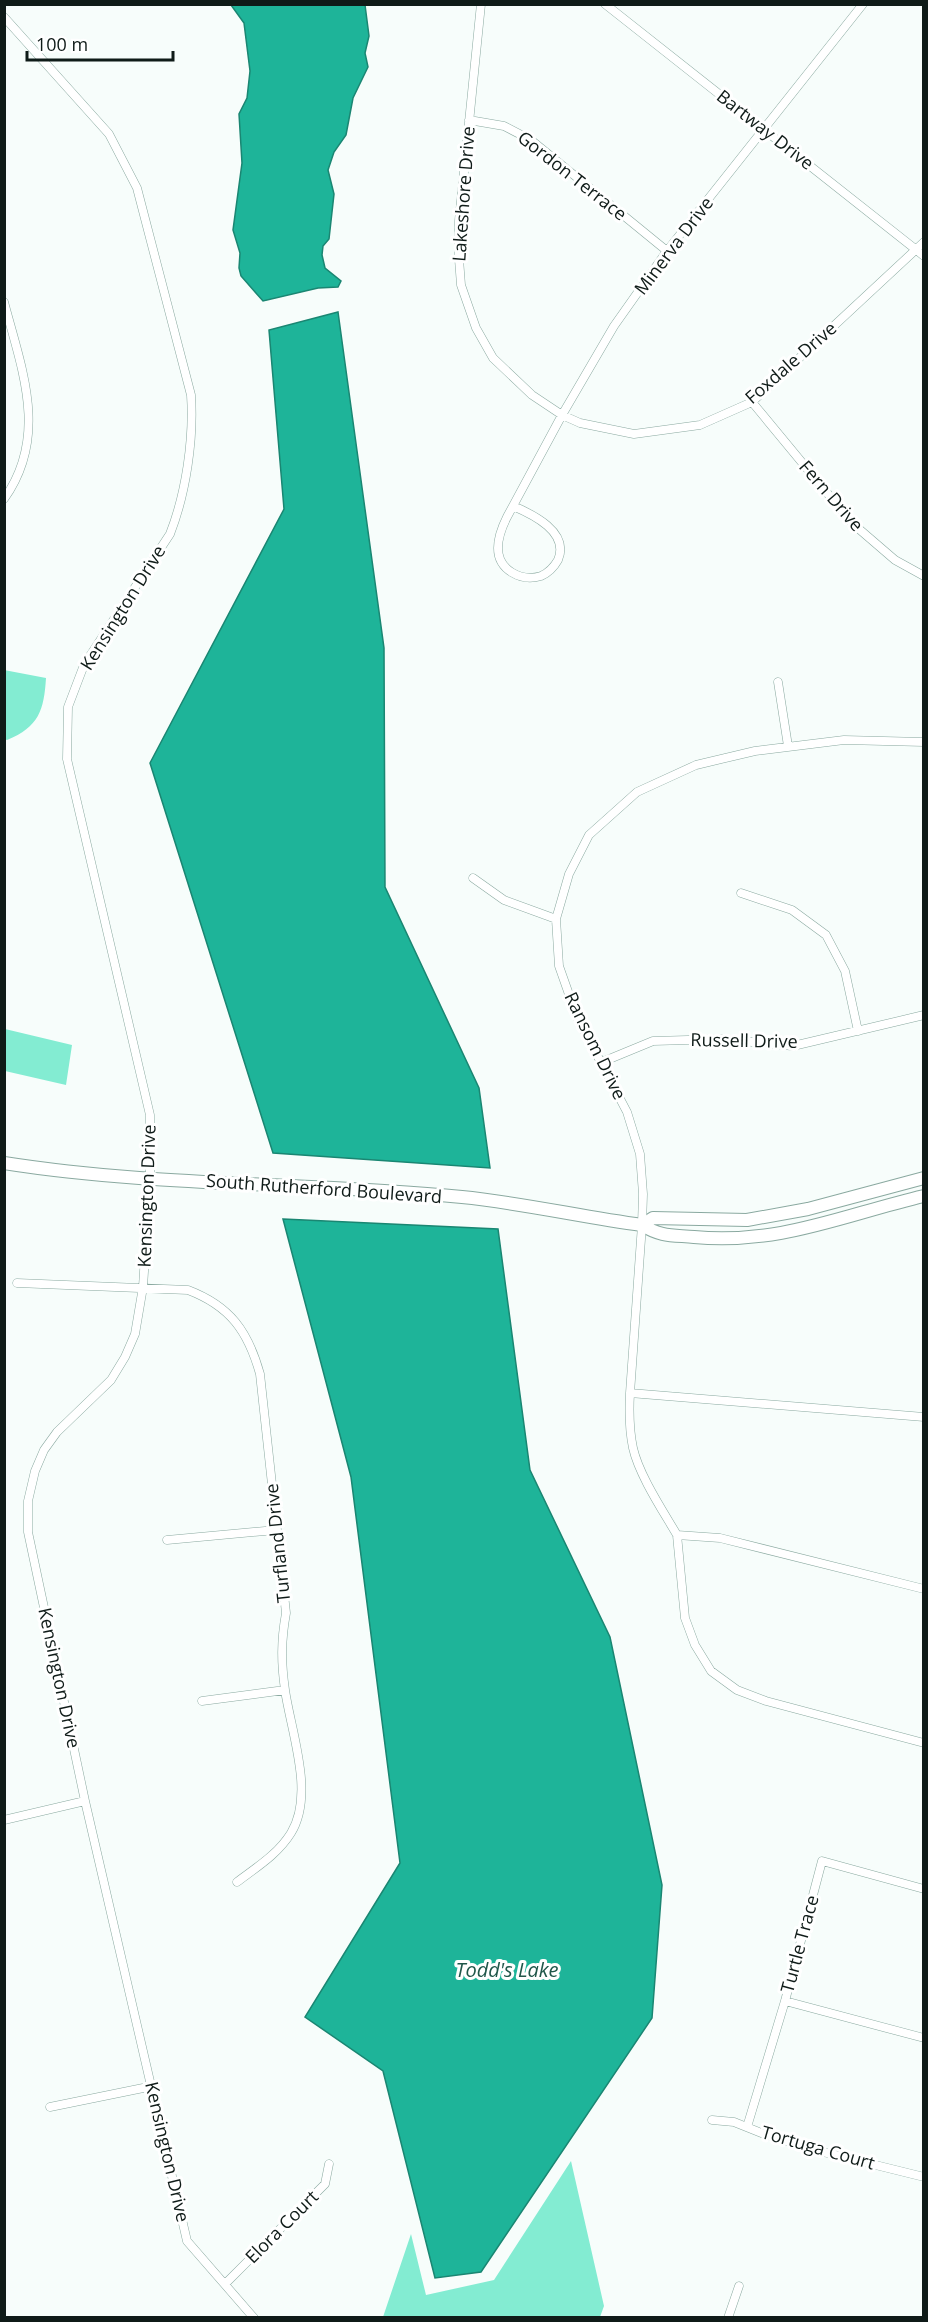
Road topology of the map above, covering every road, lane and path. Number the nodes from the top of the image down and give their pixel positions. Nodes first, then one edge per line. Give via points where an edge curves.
1 (481, 4) edge
2 (605, 4) edge
3 (863, 4) edge
4 (4, 17) edge
5 (469, 120) junction
6 (764, 129) junction
7 (924, 242) edge
8 (915, 250) junction
9 (667, 251) junction
10 (924, 256) edge
11 (4, 302) edge
12 (752, 402) junction
13 (562, 415) junction
14 (4, 499) edge
15 (513, 506) junction
16 (924, 576) edge
17 (778, 682) dead end
18 (924, 742) edge
19 (788, 746) junction
20 (473, 878) dead end
21 (741, 893) dead end
22 (556, 919) junction
23 (924, 1015) edge
24 (858, 1031) junction
25 (602, 1062) junction
26 (4, 1163) edge
27 (150, 1178) junction
28 (924, 1178) edge
29 (924, 1196) edge
30 (642, 1225) junction
31 (17, 1283) dead end
32 (143, 1287) junction
33 (630, 1392) junction
34 (924, 1417) edge
35 (276, 1530) junction
36 (677, 1535) junction
37 (167, 1540) dead end
38 (924, 1589) edge
39 (285, 1690) junction
40 (202, 1701) dead end
41 (924, 1743) edge
42 (85, 1801) junction
43 (4, 1820) edge
44 (237, 1882) dead end
45 (924, 1889) edge
46 (785, 2001) junction
47 (924, 2038) edge
48 (153, 2086) junction
49 (50, 2107) dead end
50 (712, 2120) dead end
51 (747, 2127) junction
52 (329, 2164) dead end
53 (924, 2177) edge
54 (225, 2284) junction
55 (739, 2286) dead end
56 (254, 2318) edge
57 (728, 2318) edge

1 - 5 street, Lakeshore Drive
2 - 6 street, Bartway Drive
3 - 6 street, Minerva Drive
4 - 27 street, Kensington Drive via 109,134 125,163 136,188 191,395 193,419 178,514 170,534 84,665 68,707 66,732 67,759 150,1115
5 - 9 street, Gordon Terrace via 504,126 531,140
5 - 13 street, Lakeshore Drive via 458,240 465,300 480,336 498,363 532,395
6 - 8 street, Bartway Drive
6 - 9 street, Minerva Drive
7 - 8 street, Foxdale Drive
8 - 10 street, Bartway Drive
8 - 12 street, Foxdale Drive
9 - 13 street, Minerva Drive via 614,326
11 - 14 street via 29,395 29,432 17,481
12 - 13 street, Foxdale Drive via 700,425 634,434 580,423
12 - 16 street, Fern Drive via 852,524 895,560
13 - 15 street, Minerva Drive
15 - 15 street, Minerva Drive via 543,522 557,540 558,560 544,575 517,575 501,560 500,532
17 - 19 street
18 - 19 street, Ransom Drive via 844,740
19 - 22 street, Ransom Drive via 696,765 637,792 590,835 569,874
20 - 22 street via 504,900
21 - 24 street via 792,910 826,935 845,971
22 - 25 street, Ransom Drive via 559,966 577,1017
23 - 24 street, Russell Drive
24 - 25 street, Russell Drive via 793,1046 722,1038 653,1041
25 - 30 street, Ransom Drive via 627,1112 640,1154
26 - 27 highway, South Rutherford Boulevard
27 - 30 highway, South Rutherford Boulevard via 463,1197
27 - 32 street, Kensington Drive
28 - 30 highway, South Rutherford Boulevard via 808,1209 747,1220 653,1218
29 - 30 highway, South Rutherford Boulevard via 780,1235 723,1240 657,1234
30 - 33 street, Ransom Drive
31 - 32 street, Turfland Drive
32 - 35 street, Turfland Drive via 188,1290 206,1297 243,1330 260,1374
32 - 42 street, Kensington Drive via 135,1334 125,1357 111,1380 57,1432 44,1450 27,1501 28,1532
33 - 34 street
33 - 36 street, Ransom Drive via 634,1450
35 - 37 street
35 - 39 street, Turfland Drive via 285,1613 281,1641
36 - 38 street via 720,1538
36 - 41 street via 685,1618 711,1671 736,1690 766,1701
39 - 40 street
39 - 44 street, Turfland Drive via 300,1772 300,1809 292,1831 278,1850
42 - 43 street
42 - 48 street, Kensington Drive
45 - 46 street, Turtle Trace via 822,1861
46 - 47 street
46 - 51 street, Turtle Trace
48 - 49 street
48 - 54 street, Kensington Drive via 187,2241
50 - 51 street, Tortuga Court
51 - 53 street, Tortuga Court via 819,2151
52 - 54 street, Elora Court via 325,2184
54 - 56 street, Kensington Drive
55 - 57 street

